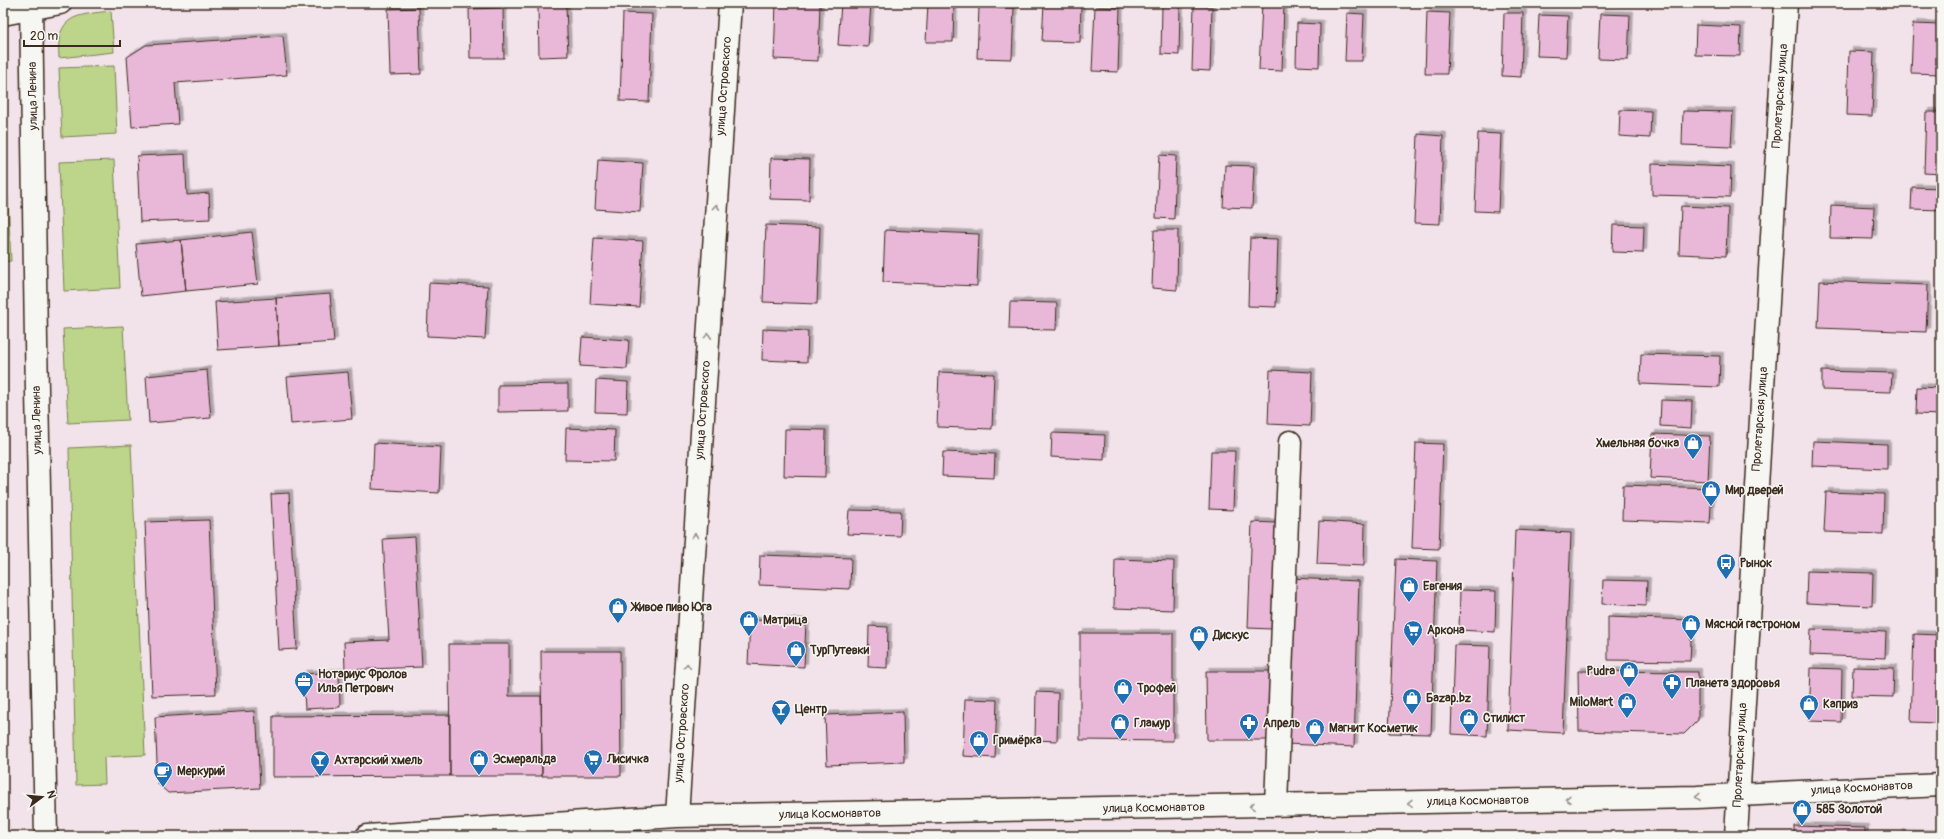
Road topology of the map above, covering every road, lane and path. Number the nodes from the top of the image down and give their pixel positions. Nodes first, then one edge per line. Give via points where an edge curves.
1 (60, 3) edge
2 (730, 3) edge
3 (1786, 3) edge
4 (31, 6) edge
5 (3, 14) edge
6 (1290, 442) dead end
7 (1941, 785) edge
8 (1737, 795) junction
9 (1276, 805) junction
10 (677, 816) junction
11 (46, 836) edge
12 (367, 836) edge
13 (1736, 836) edge

1 - 4 street
10 -> 2 street, улица Островского
3 - 8 street, Пролетарская улица
4 - 5 street
4 - 11 street, улица Ленина
6 - 9 street
7 - 8 street, улица Космонавтов
8 -> 9 street, улица Космонавтов
8 - 13 street, Пролетарская улица
9 -> 10 street, улица Космонавтов
10 - 12 street, улица Космонавтов

